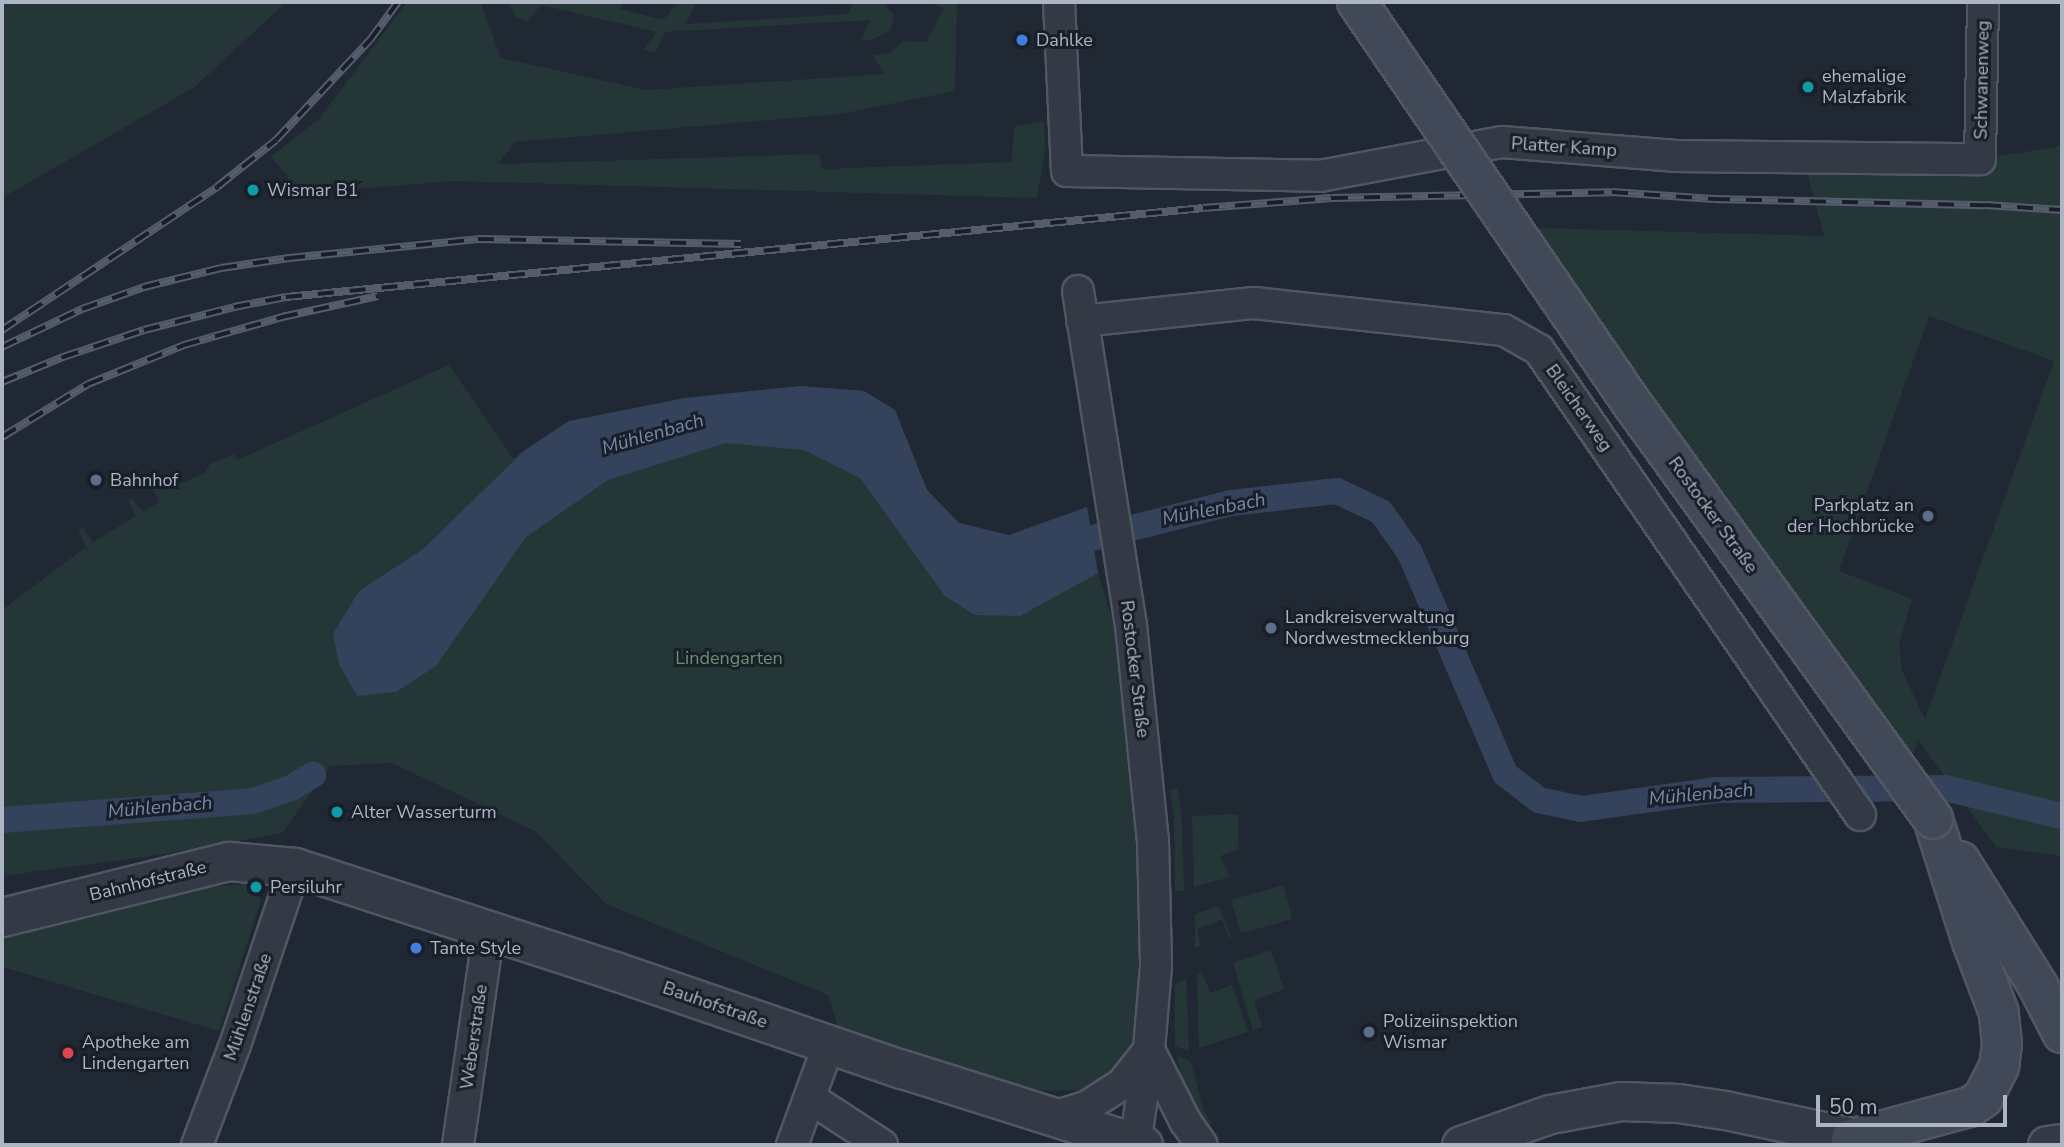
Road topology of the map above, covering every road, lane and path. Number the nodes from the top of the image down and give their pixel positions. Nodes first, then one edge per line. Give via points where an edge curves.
1 (1059, 2) edge
2 (1357, 2) edge
3 (1983, 2) edge
4 (1980, 159) joint
5 (1078, 291) dead end
6 (1082, 321) junction
7 (1860, 815) dead end
8 (1933, 819) junction
9 (295, 867) junction
10 (2, 917) edge
11 (489, 929) junction
12 (2062, 1033) edge
13 (830, 1044) junction
14 (1149, 1049) junction
15 (810, 1098) junction
16 (1053, 1117) junction
17 (1878, 1143) edge
18 (2062, 1143) edge
19 (197, 1145) edge
20 (458, 1145) edge
21 (792, 1145) edge
22 (882, 1145) edge
23 (1138, 1145) edge
24 (1202, 1145) edge
25 (1461, 1145) edge
26 (2047, 1145) edge

1 - 4 street, Platter Kamp via 1067,171 1320,176 1502,142 1676,156
2 - 8 main road, Rostocker Straße, bridge via 1633,405
3 - 4 street, Schwanenweg
5 - 6 street, Rostocker Straße
6 - 7 street, Bleicherweg via 1254,303 1504,330 1539,350
6 - 14 street, Rostocker Straße via 1131,625 1153,841 1156,966
8 - 12 main road, Rostocker Straße via 2004,929
8 - 17 main road via 1999,1013 1999,1066 1983,1098 1970,1107
9 - 10 street, Bahnhofstraße via 229,861
9 - 11 street, Bauhofstraße
9 - 19 street, Mühlenstraße
11 - 13 street, Bauhofstraße
11 - 20 street, Weberstraße
13 - 15 street
13 - 16 street, Bauhofstraße
14 - 16 street via 1122,1084 1088,1106
14 - 23 street, Rostocker Straße
14 - 24 street
15 - 21 street
15 - 22 street
16 - 23 street, Bauhofstraße
17 - 25 street via 1726,1110 1621,1101 1550,1114
18 - 26 street

